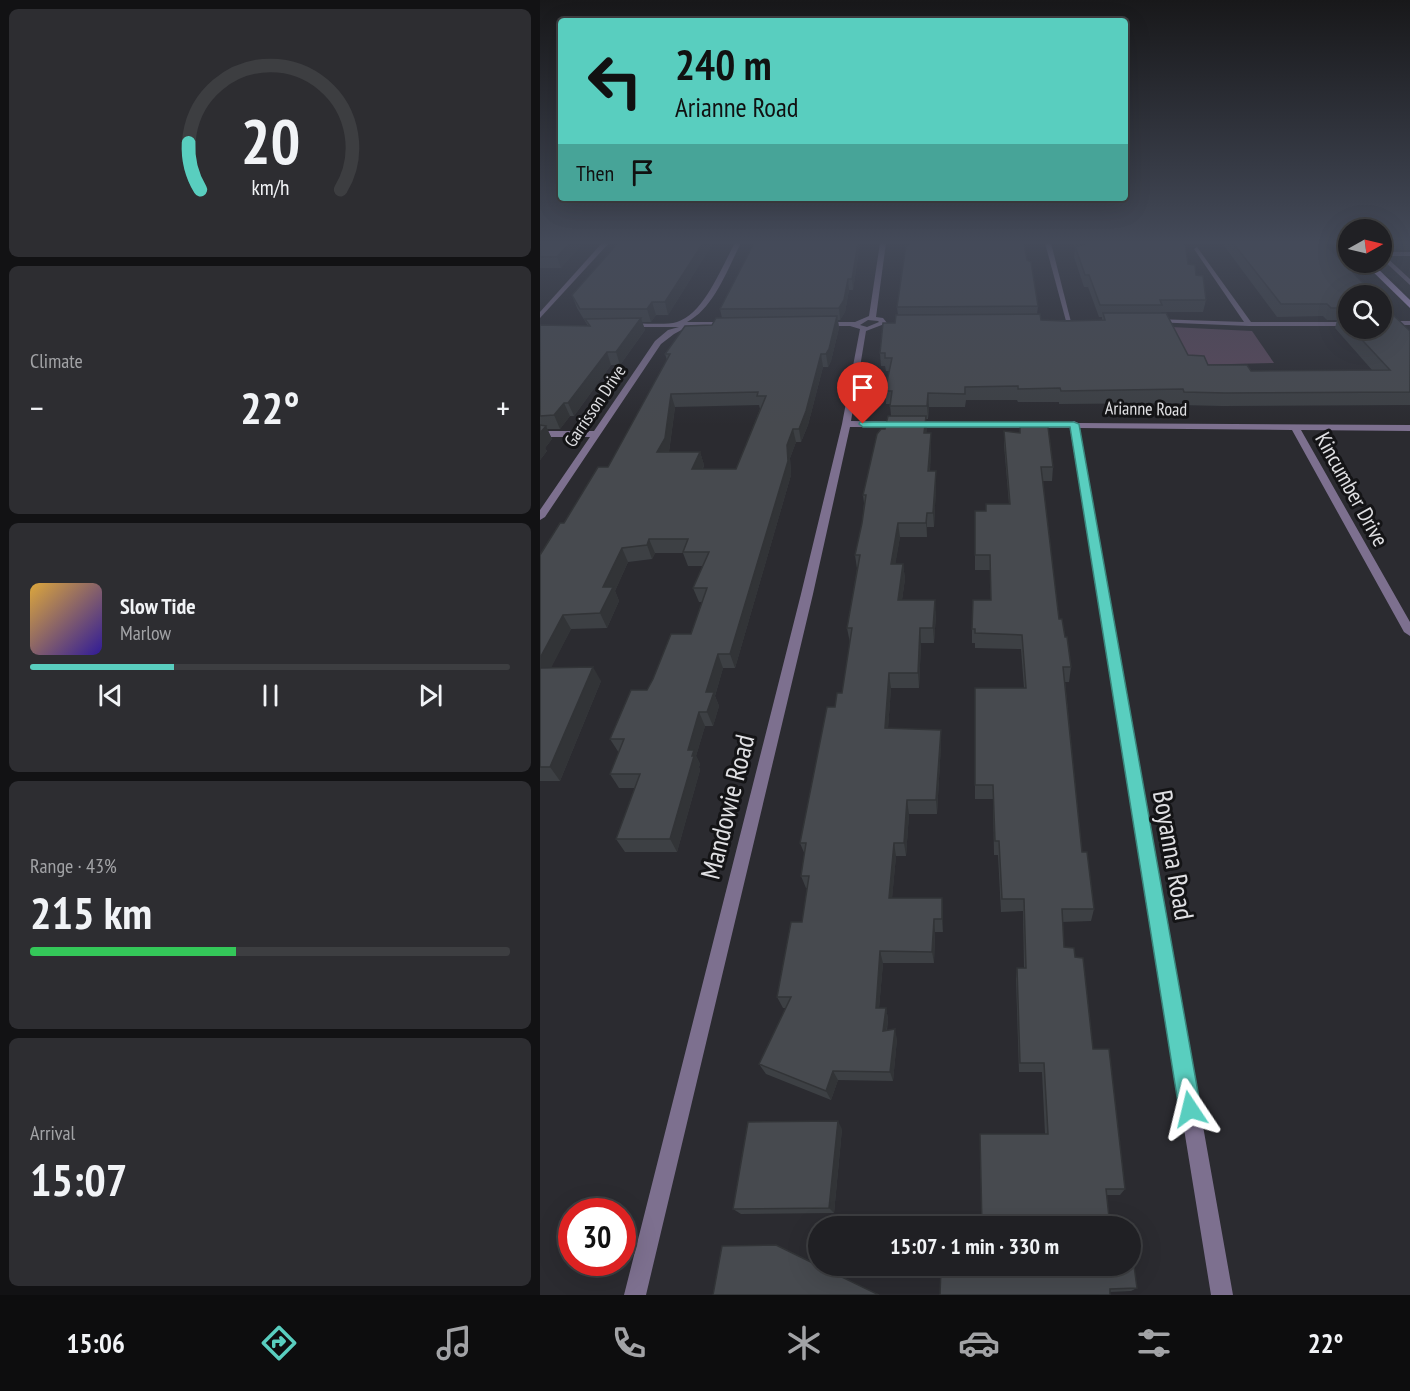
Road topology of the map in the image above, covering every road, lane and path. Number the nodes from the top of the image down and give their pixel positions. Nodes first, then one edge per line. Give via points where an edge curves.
1 (551, 303) edge
2 (705, 303) edge
3 (874, 303) edge
4 (1064, 303) edge
5 (1235, 303) edge
6 (702, 309) junction
7 (540, 316) edge
8 (872, 317) junction
9 (1058, 321) edge
10 (1069, 321) junction
11 (1081, 321) edge
12 (1150, 321) edge
13 (883, 323) junction
14 (892, 323) edge
15 (1392, 323) edge
16 (1410, 323) edge
17 (678, 324) junction
18 (707, 324) junction
19 (817, 324) edge
20 (1249, 324) junction
21 (1338, 324) edge
22 (651, 327) junction
23 (686, 327) junction
24 (858, 327) junction
25 (658, 343) junction
26 (846, 424) junction
27 (1074, 424) junction
28 (1295, 427) junction
29 (1410, 428) edge
30 (540, 434) edge
31 (594, 434) junction
32 (540, 517) edge
33 (1410, 632) edge
34 (635, 1295) edge
35 (1222, 1295) edge

1 - 7 street
2 - 6 street
3 - 8 street
4 - 10 street
5 - 20 street
6 - 17 street
6 - 18 street via 701,318
8 - 13 street
8 - 24 street
9 - 10 street
10 - 11 street
12 - 20 street
13 - 14 street
13 - 24 street
15 - 16 street
17 - 18 street
17 - 22 street via 617,326
18 - 23 street via 739,325
19 - 24 street
20 - 21 street
22 - 23 street
22 - 25 street via 660,333
23 - 25 street, Garrisson Drive via 671,332
24 - 26 street, Mandowie Road
25 - 31 street, Garrisson Drive
26 - 27 street, Arianne Road
26 - 34 street, Mandowie Road
27 - 28 street, Arianne Road
27 - 35 street, Boyanna Road
28 - 29 street, Arianne Road
28 - 33 street, Kincumber Drive
30 - 31 street
31 - 32 street, Garrisson Drive

